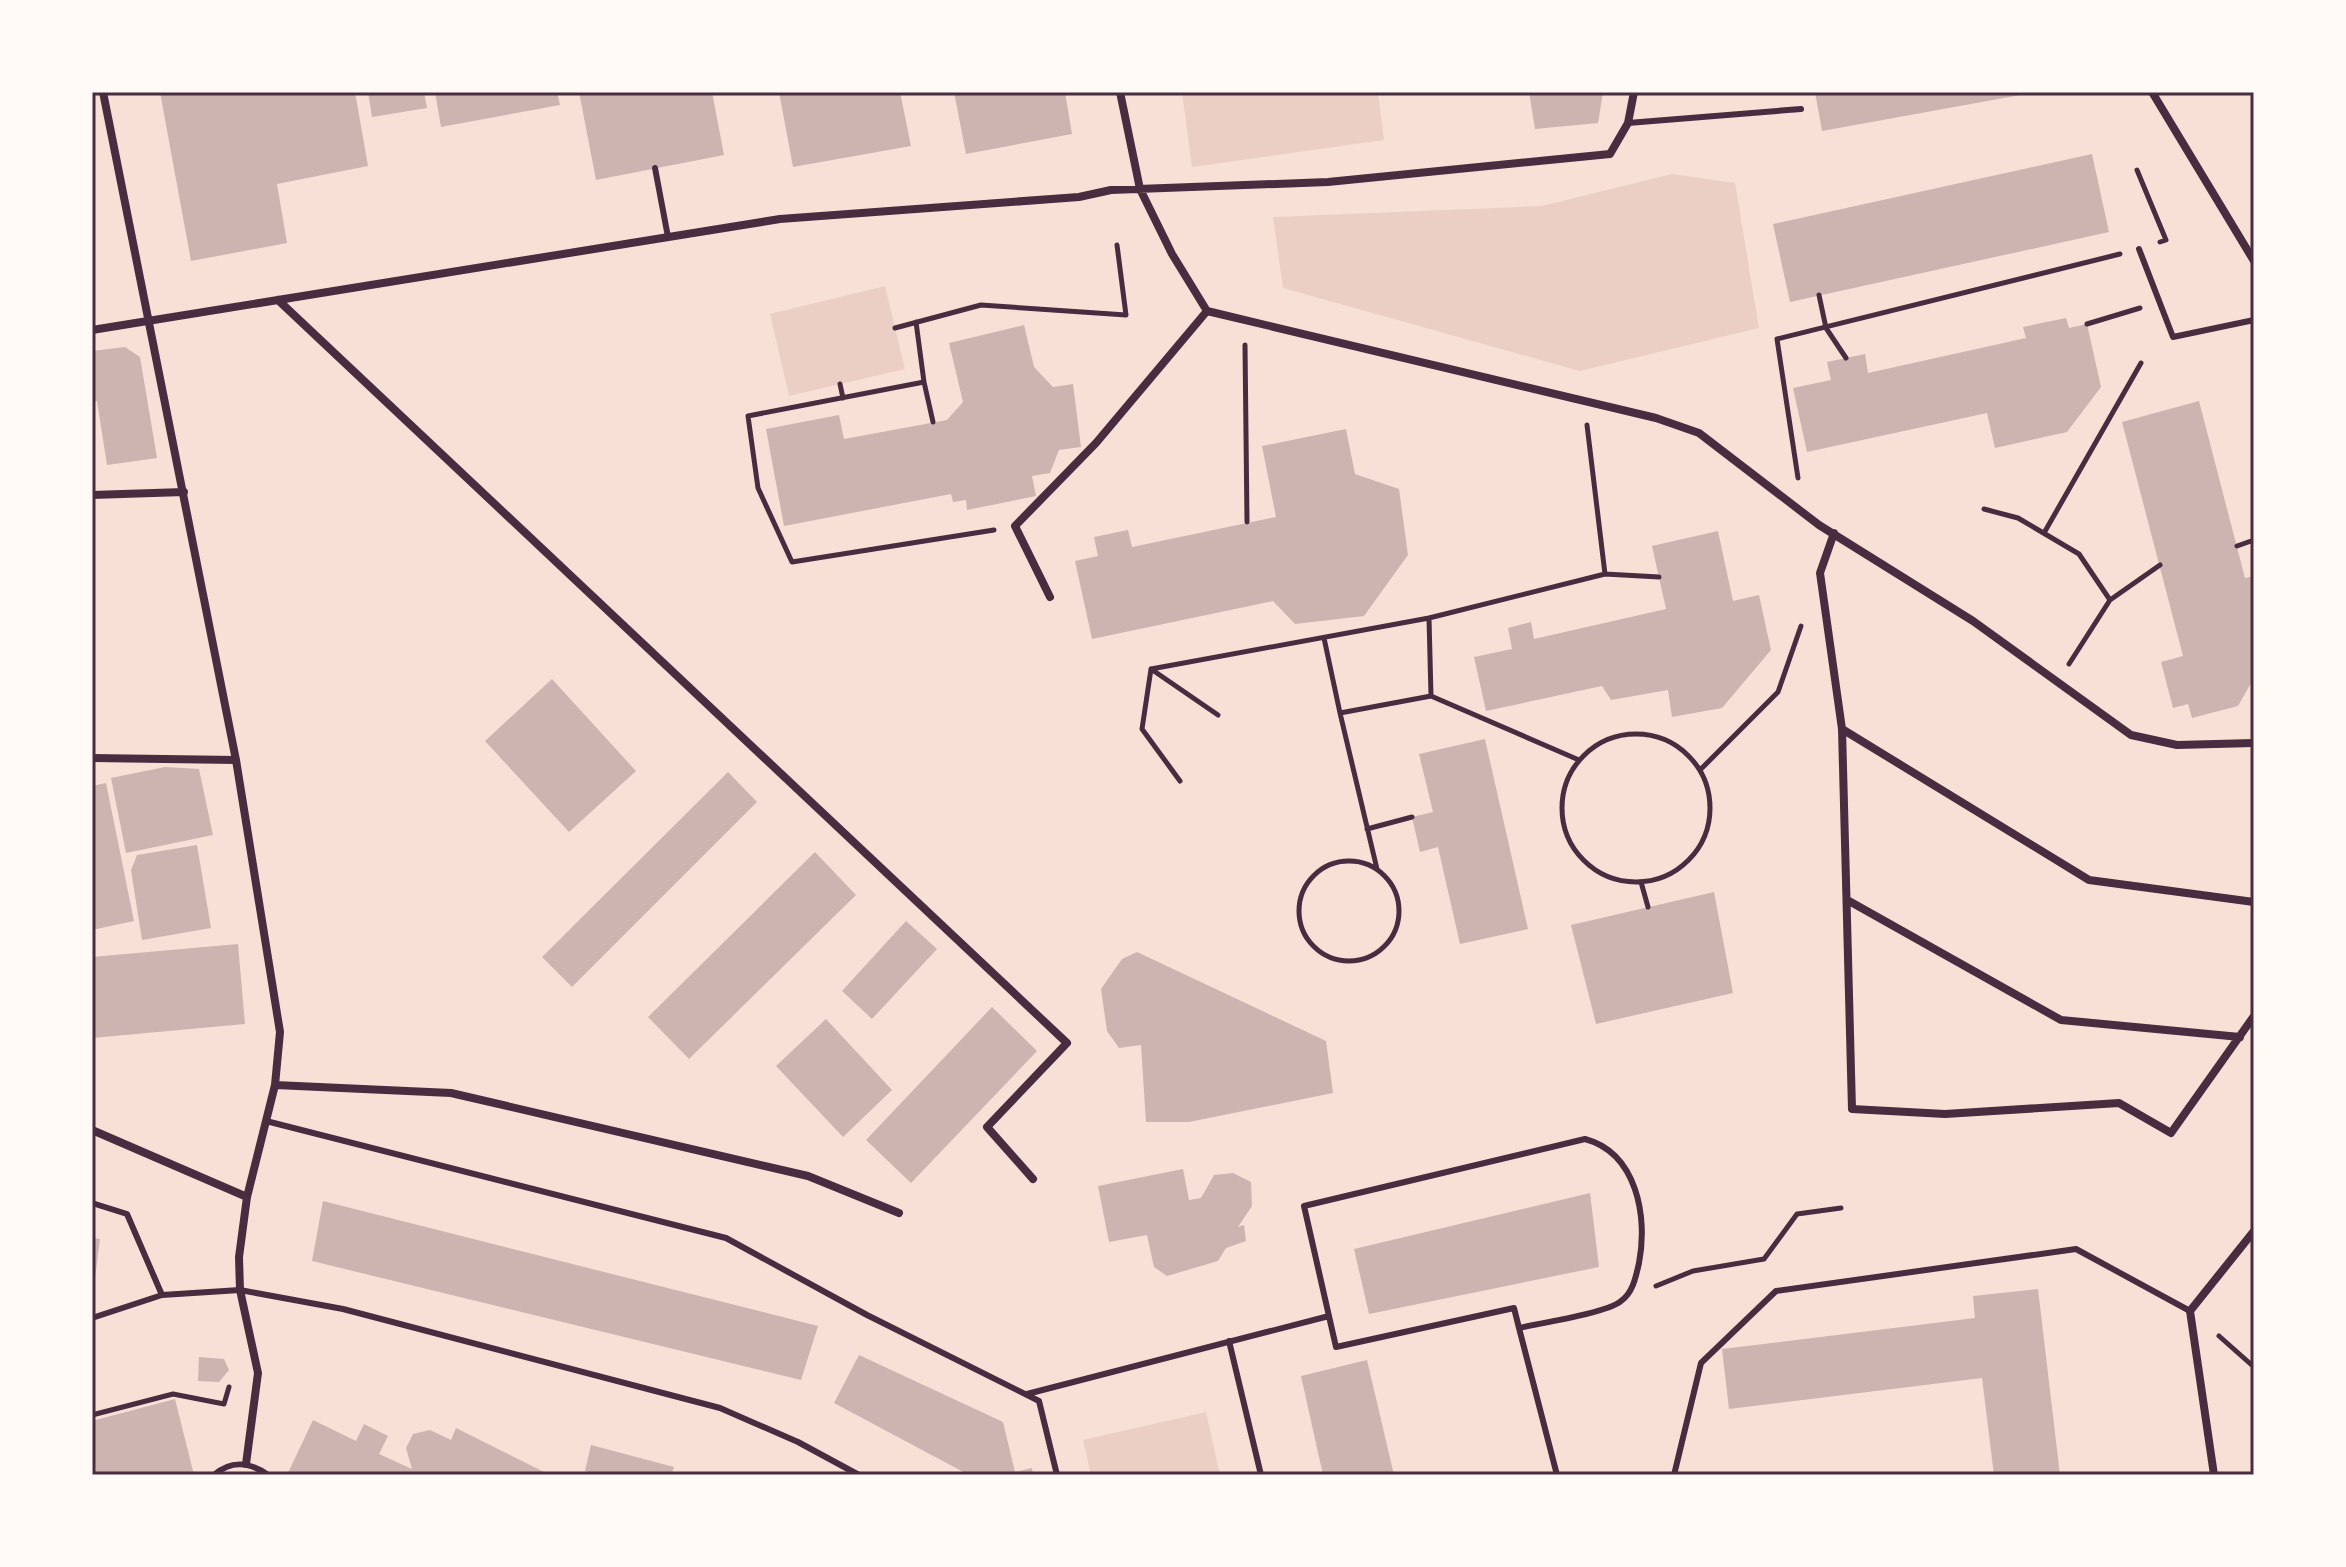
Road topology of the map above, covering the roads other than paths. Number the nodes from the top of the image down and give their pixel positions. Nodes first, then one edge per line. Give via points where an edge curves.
1 (103, 92) edge
2 (1120, 92) edge
3 (1634, 92) edge
4 (2152, 92) edge
5 (1801, 109) dead end
6 (1628, 123) junction
7 (655, 168) dead end
8 (1140, 189) junction
9 (668, 237) junction
10 (2139, 249) road end
11 (2254, 261) edge
12 (278, 300) junction
13 (1207, 311) junction
14 (2254, 320) edge
15 (149, 321) junction
16 (92, 330) edge
17 (184, 492) junction
18 (92, 495) edge
19 (1834, 533) junction
20 (1050, 597) dead end
21 (1842, 729) junction
22 (2254, 743) edge
23 (92, 758) edge
24 (236, 760) junction
25 (1849, 901) junction
26 (2254, 902) edge
27 (2254, 1016) edge
28 (2240, 1037) junction
29 (275, 1085) junction
30 (266, 1121) junction
31 (92, 1130) edge
32 (1033, 1179) dead end
33 (247, 1197) junction
34 (92, 1203) edge
35 (899, 1213) dead end
36 (2254, 1231) edge
37 (240, 1290) junction
38 (162, 1295) junction
39 (2190, 1311) junction
40 (1329, 1316) junction
41 (92, 1318) edge
42 (1519, 1328) junction
43 (1229, 1341) junction
44 (1025, 1394) junction
45 (246, 1464) junction
46 (214, 1475) edge
47 (268, 1475) edge
48 (859, 1475) edge
49 (1057, 1475) edge
50 (1261, 1475) edge
51 (1557, 1475) edge
52 (1674, 1475) edge
53 (2214, 1475) edge

1 - 15 street
2 - 8 street
3 - 6 street
4 - 11 street
5 - 6 lane
6 - 8 street via 1610,154 1328,182
7 - 9 lane
8 - 9 street via 780,219
8 - 13 street
9 - 12 street
10 - 14 lane via 2173,337
12 - 15 street
12 - 32 street via 1067,1043 987,1127
13 - 19 street via 1656,418 1699,433
13 - 20 street via 1096,443 1015,526
15 - 16 street
15 - 17 street
17 - 18 street
17 - 24 street
19 - 21 street via 1820,573
19 - 22 street via 1973,621 2131,735 2177,745
21 - 25 street
21 - 26 street via 2089,880
23 - 24 street
24 - 29 street via 280,1032
25 - 28 street via 2061,1020
25 - 28 street via 1852,1109 1945,1114 2119,1103 2171,1133
27 - 28 street
29 - 30 street
29 - 35 street via 451,1093 808,1176
30 - 33 street
30 - 44 lane via 726,1238
31 - 33 street
33 - 37 street
34 - 38 lane via 127,1214
36 - 39 street
37 - 38 lane
37 - 45 street via 258,1373
37 - 48 lane via 343,1309 720,1408
38 - 41 lane
39 - 52 lane via 2076,1249 1776,1291 1701,1363
39 - 53 street
40 - 42 lane via 1336,1347 1514,1308
40 - 42 lane via 1304,1206 1585,1139 1599,1143 1628,1171 1642,1219 1643,1244 1631,1291 1615,1306
40 - 43 lane
42 - 51 lane
43 - 44 lane
43 - 50 lane
44 - 49 lane via 1039,1401
45 - 46 lane
45 - 47 lane

